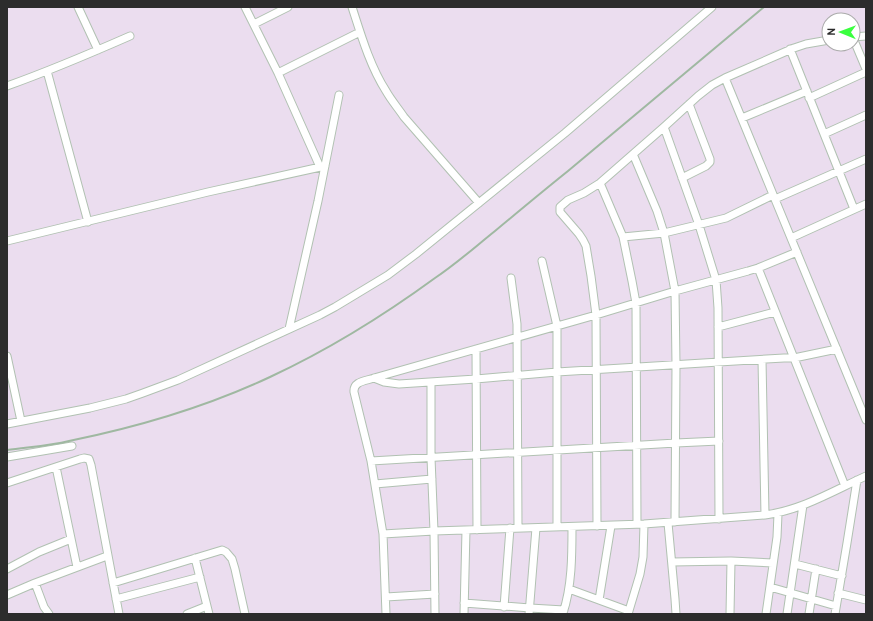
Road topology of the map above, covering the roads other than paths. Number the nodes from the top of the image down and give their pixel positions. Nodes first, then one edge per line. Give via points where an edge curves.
1 (78, 7) edge
2 (245, 7) edge
3 (288, 7) edge
4 (352, 7) edge
5 (712, 7) edge
6 (254, 24) junction
7 (360, 32) junction
8 (130, 36) dead end
9 (821, 41) edge
10 (98, 50) junction
11 (790, 50) junction
12 (859, 52) edge
13 (866, 69) edge
14 (47, 71) junction
15 (866, 72) edge
16 (278, 73) junction
17 (725, 78) junction
18 (7, 86) edge
19 (807, 91) junction
20 (340, 96) dead end
21 (809, 98) junction
22 (689, 104) junction
23 (866, 115) edge
24 (742, 118) junction
25 (664, 127) junction
26 (824, 134) junction
27 (633, 154) junction
28 (866, 159) edge
29 (323, 166) junction
30 (838, 171) junction
31 (682, 178) junction
32 (600, 183) junction
33 (774, 197) junction
34 (479, 203) junction
35 (866, 204) edge
36 (854, 210) junction
37 (88, 222) junction
38 (699, 225) junction
39 (664, 233) junction
40 (623, 237) junction
41 (791, 238) junction
42 (7, 242) edge
43 (797, 252) junction
44 (542, 261) dead end
45 (758, 268) junction
46 (511, 278) dead end
47 (716, 280) junction
48 (675, 291) junction
49 (636, 303) junction
50 (775, 312) junction
51 (596, 315) junction
52 (557, 326) junction
53 (718, 327) junction
54 (289, 329) junction
55 (517, 337) junction
56 (476, 349) junction
57 (837, 349) junction
58 (7, 356) edge
59 (794, 358) junction
60 (762, 360) junction
61 (718, 363) junction
62 (676, 365) junction
63 (636, 367) junction
64 (596, 370) junction
65 (557, 372) junction
66 (517, 375) junction
67 (374, 378) junction
68 (476, 379) junction
69 (431, 382) junction
70 (866, 420) edge
71 (22, 421) junction
72 (7, 424) edge
73 (719, 441) junction
74 (676, 443) junction
75 (636, 445) junction
76 (72, 446) dead end
77 (596, 448) junction
78 (557, 450) junction
79 (517, 452) junction
80 (477, 455) junction
81 (7, 457) edge
82 (431, 458) junction
83 (371, 461) junction
84 (56, 467) junction
85 (866, 476) edge
86 (432, 479) junction
87 (857, 480) junction
88 (7, 483) edge
89 (375, 484) junction
90 (844, 486) junction
91 (803, 505) junction
92 (778, 514) junction
93 (765, 515) junction
94 (719, 519) junction
95 (676, 522) junction
96 (668, 523) junction
97 (641, 524) junction
98 (572, 526) junction
99 (597, 526) junction
100 (611, 526) junction
101 (557, 527) junction
102 (510, 528) junction
103 (518, 528) junction
104 (536, 528) junction
105 (466, 530) junction
106 (477, 530) junction
107 (434, 531) junction
108 (383, 534) junction
109 (71, 539) junction
110 (107, 556) junction
111 (195, 558) junction
112 (672, 562) junction
113 (731, 562) junction
114 (773, 562) junction
115 (795, 564) junction
116 (77, 567) junction
117 (816, 569) junction
118 (7, 570) edge
119 (842, 576) junction
120 (200, 577) junction
121 (34, 583) junction
122 (113, 583) junction
123 (770, 587) junction
124 (569, 589) junction
125 (790, 593) junction
126 (838, 593) junction
127 (435, 594) junction
128 (7, 595) edge
129 (386, 597) junction
130 (116, 599) junction
131 (811, 599) junction
132 (599, 600) junction
133 (866, 600) edge
134 (464, 604) junction
135 (504, 606) junction
136 (208, 610) edge
137 (835, 610) edge
138 (530, 611) edge
139 (563, 612) edge
140 (628, 613) edge
141 (49, 614) edge
142 (119, 614) edge
143 (187, 614) edge
144 (245, 614) edge
145 (386, 614) edge
146 (435, 614) edge
147 (464, 614) edge
148 (676, 614) edge
149 (730, 614) edge
150 (766, 614) edge
151 (787, 614) edge
152 (809, 614) edge

1 - 10 street
2 - 6 street
3 - 6 street
4 - 7 street
5 - 34 street
6 - 16 street
7 - 16 street
7 - 34 street via 380,81 394,103
8 - 10 street
9 - 11 street
10 - 14 street
11 - 17 street
11 - 19 street
12 - 13 street
14 - 18 street
14 - 37 street
15 - 21 street
16 - 29 street
17 - 22 street
17 - 24 street
19 - 21 street
19 - 24 street
20 - 29 street
21 - 26 street
22 - 25 street
22 - 31 street via 710,162
23 - 26 street
24 - 33 street
25 - 27 street
25 - 31 street
26 - 30 street
27 - 32 street
27 - 39 street
28 - 30 street
29 - 37 street
29 - 54 street
30 - 33 street
30 - 36 street
31 - 38 street
32 - 40 street
32 - 51 street via 560,207 560,212 586,246
33 - 38 street via 729,217
33 - 41 street
34 - 54 street via 388,275 330,310
35 - 36 street
36 - 41 street
37 - 42 street
38 - 39 street
38 - 47 street
39 - 40 street
39 - 48 street
40 - 49 street
41 - 43 street
43 - 45 street
43 - 57 street
44 - 52 street
45 - 47 street
45 - 50 street
46 - 55 street
47 - 48 street
47 - 53 street
48 - 49 street
48 - 62 street
49 - 51 street
49 - 63 street
50 - 53 street
50 - 59 street
51 - 52 street
51 - 64 street
52 - 55 street
52 - 65 street
53 - 61 street
54 - 71 street via 178,380 143,393 96,407
55 - 56 street
55 - 66 street
56 - 67 street
56 - 68 street
57 - 59 street
57 - 70 street
58 - 71 street
59 - 60 street
59 - 90 street
60 - 61 street
60 - 93 street
61 - 62 street
61 - 73 street
62 - 63 street
62 - 74 street
63 - 64 street
63 - 75 street
64 - 65 street
64 - 77 street
65 - 66 street
65 - 78 street
66 - 68 street
66 - 79 street
67 - 69 street via 399,384
67 - 83 street via 359,383 354,388
68 - 69 street
68 - 80 street
69 - 82 street
71 - 72 street
73 - 74 street
73 - 94 street
74 - 75 street
74 - 95 street
75 - 77 street
75 - 97 street
76 - 81 street
77 - 78 street
77 - 99 street
78 - 79 street
78 - 101 street
79 - 80 street
79 - 103 street
80 - 82 street
80 - 106 street
82 - 83 street
82 - 86 street
83 - 89 street
84 - 88 street
84 - 109 street
84 - 110 street via 84,458 89,459
85 - 87 street
86 - 89 street
86 - 107 street
87 - 90 street
87 - 119 street
89 - 108 street
90 - 91 street
91 - 92 street
91 - 115 street
92 - 93 street
92 - 114 street
93 - 94 street
94 - 95 street
95 - 96 street
96 - 97 street
96 - 112 street
97 - 100 street
97 - 140 street via 643,557
98 - 99 street
98 - 101 street
98 - 124 street
99 - 100 street
100 - 132 street
101 - 104 street
102 - 103 street
102 - 106 street
102 - 135 street
103 - 104 street
104 - 138 street
105 - 106 street
105 - 107 street
105 - 134 street
107 - 108 street
107 - 127 street
108 - 129 street
109 - 116 street
109 - 118 street via 39,552
110 - 116 street
110 - 122 street
111 - 120 street
111 - 122 street
111 - 144 street via 222,550 229,554
112 - 113 street
112 - 148 street
113 - 114 street
113 - 149 street
114 - 123 street
115 - 117 street
115 - 125 street
116 - 121 street
117 - 119 street
117 - 131 street
119 - 126 street
120 - 130 street
120 - 136 street
121 - 128 street
121 - 141 street
122 - 130 street
123 - 125 street
123 - 150 street
124 - 132 street
124 - 139 street
125 - 131 street
125 - 151 street
126 - 133 street
126 - 137 street
127 - 129 street
127 - 146 street
129 - 145 street
130 - 142 street
131 - 137 street
131 - 152 street
132 - 140 street
134 - 135 street
134 - 147 street
135 - 138 street
136 - 143 street
138 - 139 street

